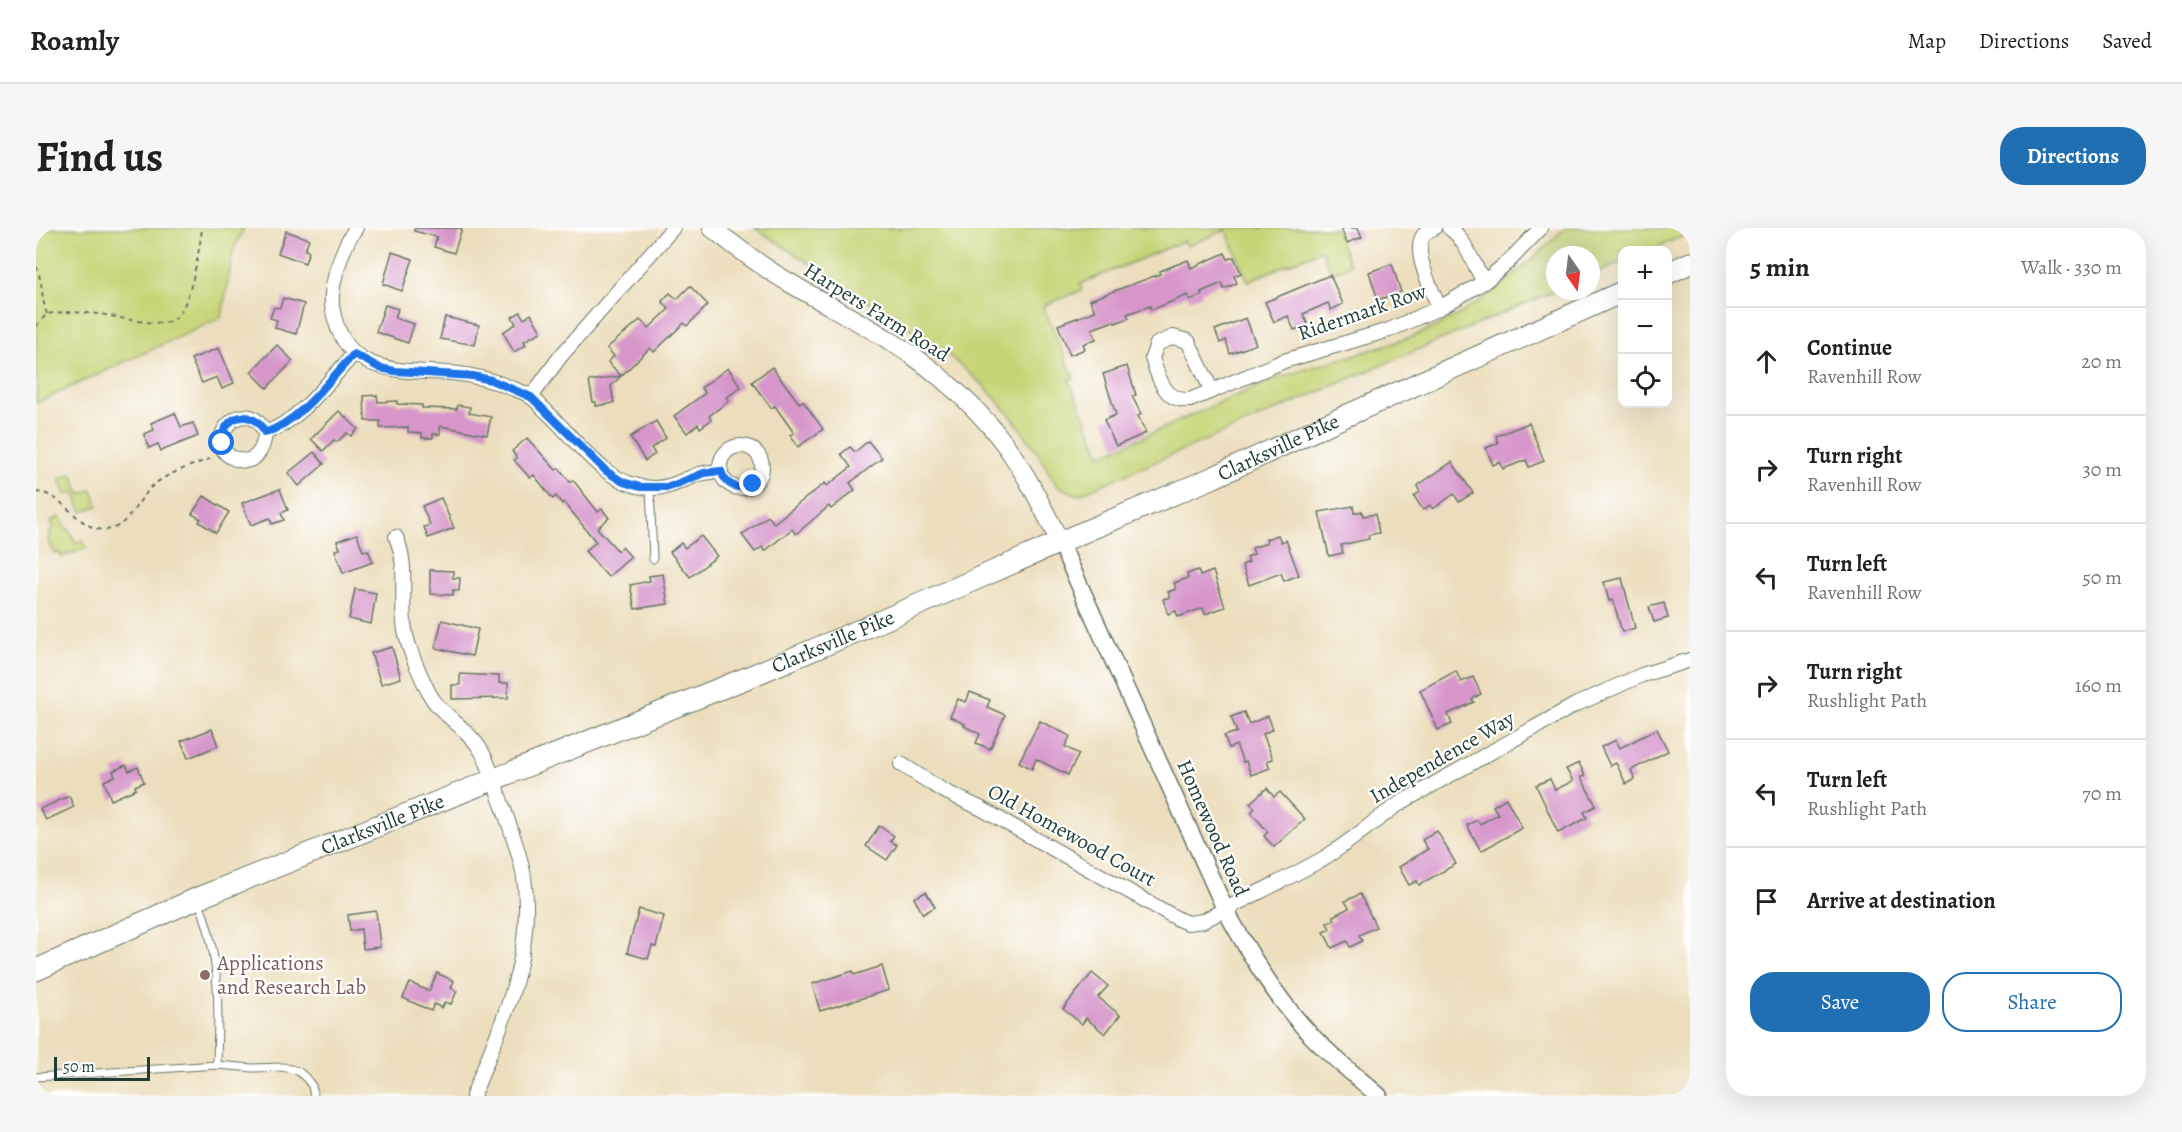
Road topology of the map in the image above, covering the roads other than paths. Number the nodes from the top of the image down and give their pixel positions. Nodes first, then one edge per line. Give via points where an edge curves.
1 (356, 228) edge
2 (674, 228) edge
3 (712, 228) edge
4 (1434, 228) edge
5 (1449, 228) edge
6 (1540, 228) edge
7 (1690, 263) edge
8 (1672, 271) edge
9 (1484, 282) junction
10 (1618, 294) edge
11 (1439, 308) junction
12 (354, 354) junction
13 (1212, 391) junction
14 (531, 397) junction
15 (265, 433) junction
16 (721, 471) dead end
17 (650, 488) junction
18 (396, 537) dead end
19 (1060, 542) junction
20 (652, 559) dead end
21 (1690, 660) edge
22 (901, 764) dead end
23 (492, 780) junction
24 (198, 898) junction
25 (1225, 909) junction
26 (36, 970) edge
27 (217, 1065) junction
28 (36, 1077) edge
29 (314, 1096) edge
30 (473, 1096) edge
31 (1379, 1096) edge

1 - 12 street via 336,273 332,298 338,328
2 - 14 street via 560,357
3 - 19 main road, Harpers Farm Road via 763,267 868,328 940,376 1004,443
4 - 11 street via 1422,235 1419,256
5 - 9 street via 1455,231
6 - 9 street, Ridermark Row
7 - 8 main road
9 - 11 street, Ridermark Row
10 - 19 main road, Clarksville Pike via 1212,478
11 - 13 street, Ridermark Row via 1389,330 1284,361
12 - 14 street via 380,368 473,376
12 - 15 street via 294,417
13 - 13 street, Ridermark Row via 1188,342 1173,337 1157,344 1152,358 1166,393 1173,399 1190,400
14 - 17 street via 606,471 623,482
15 - 15 street via 256,420 237,418 225,426 224,450 238,460 255,457 264,445
16 - 17 street via 704,473 669,487
17 - 20 lane
18 - 23 street via 404,559 404,624 409,644 433,700 475,740
19 - 23 main road, Clarksville Pike via 749,677
19 - 25 street, Homewood Road
21 - 25 street, Independence Way via 1642,675 1575,705 1402,802 1319,860
22 - 25 street, Old Homewood Court via 1180,920 1203,921
23 - 24 main road, Clarksville Pike
23 - 30 street via 519,851 524,878 525,938 509,1008
24 - 26 main road, Clarksville Pike
24 - 27 lane via 216,970
25 - 31 street, Homewood Road via 1279,998 1308,1032
27 - 28 lane
27 - 29 lane via 298,1071 312,1086

